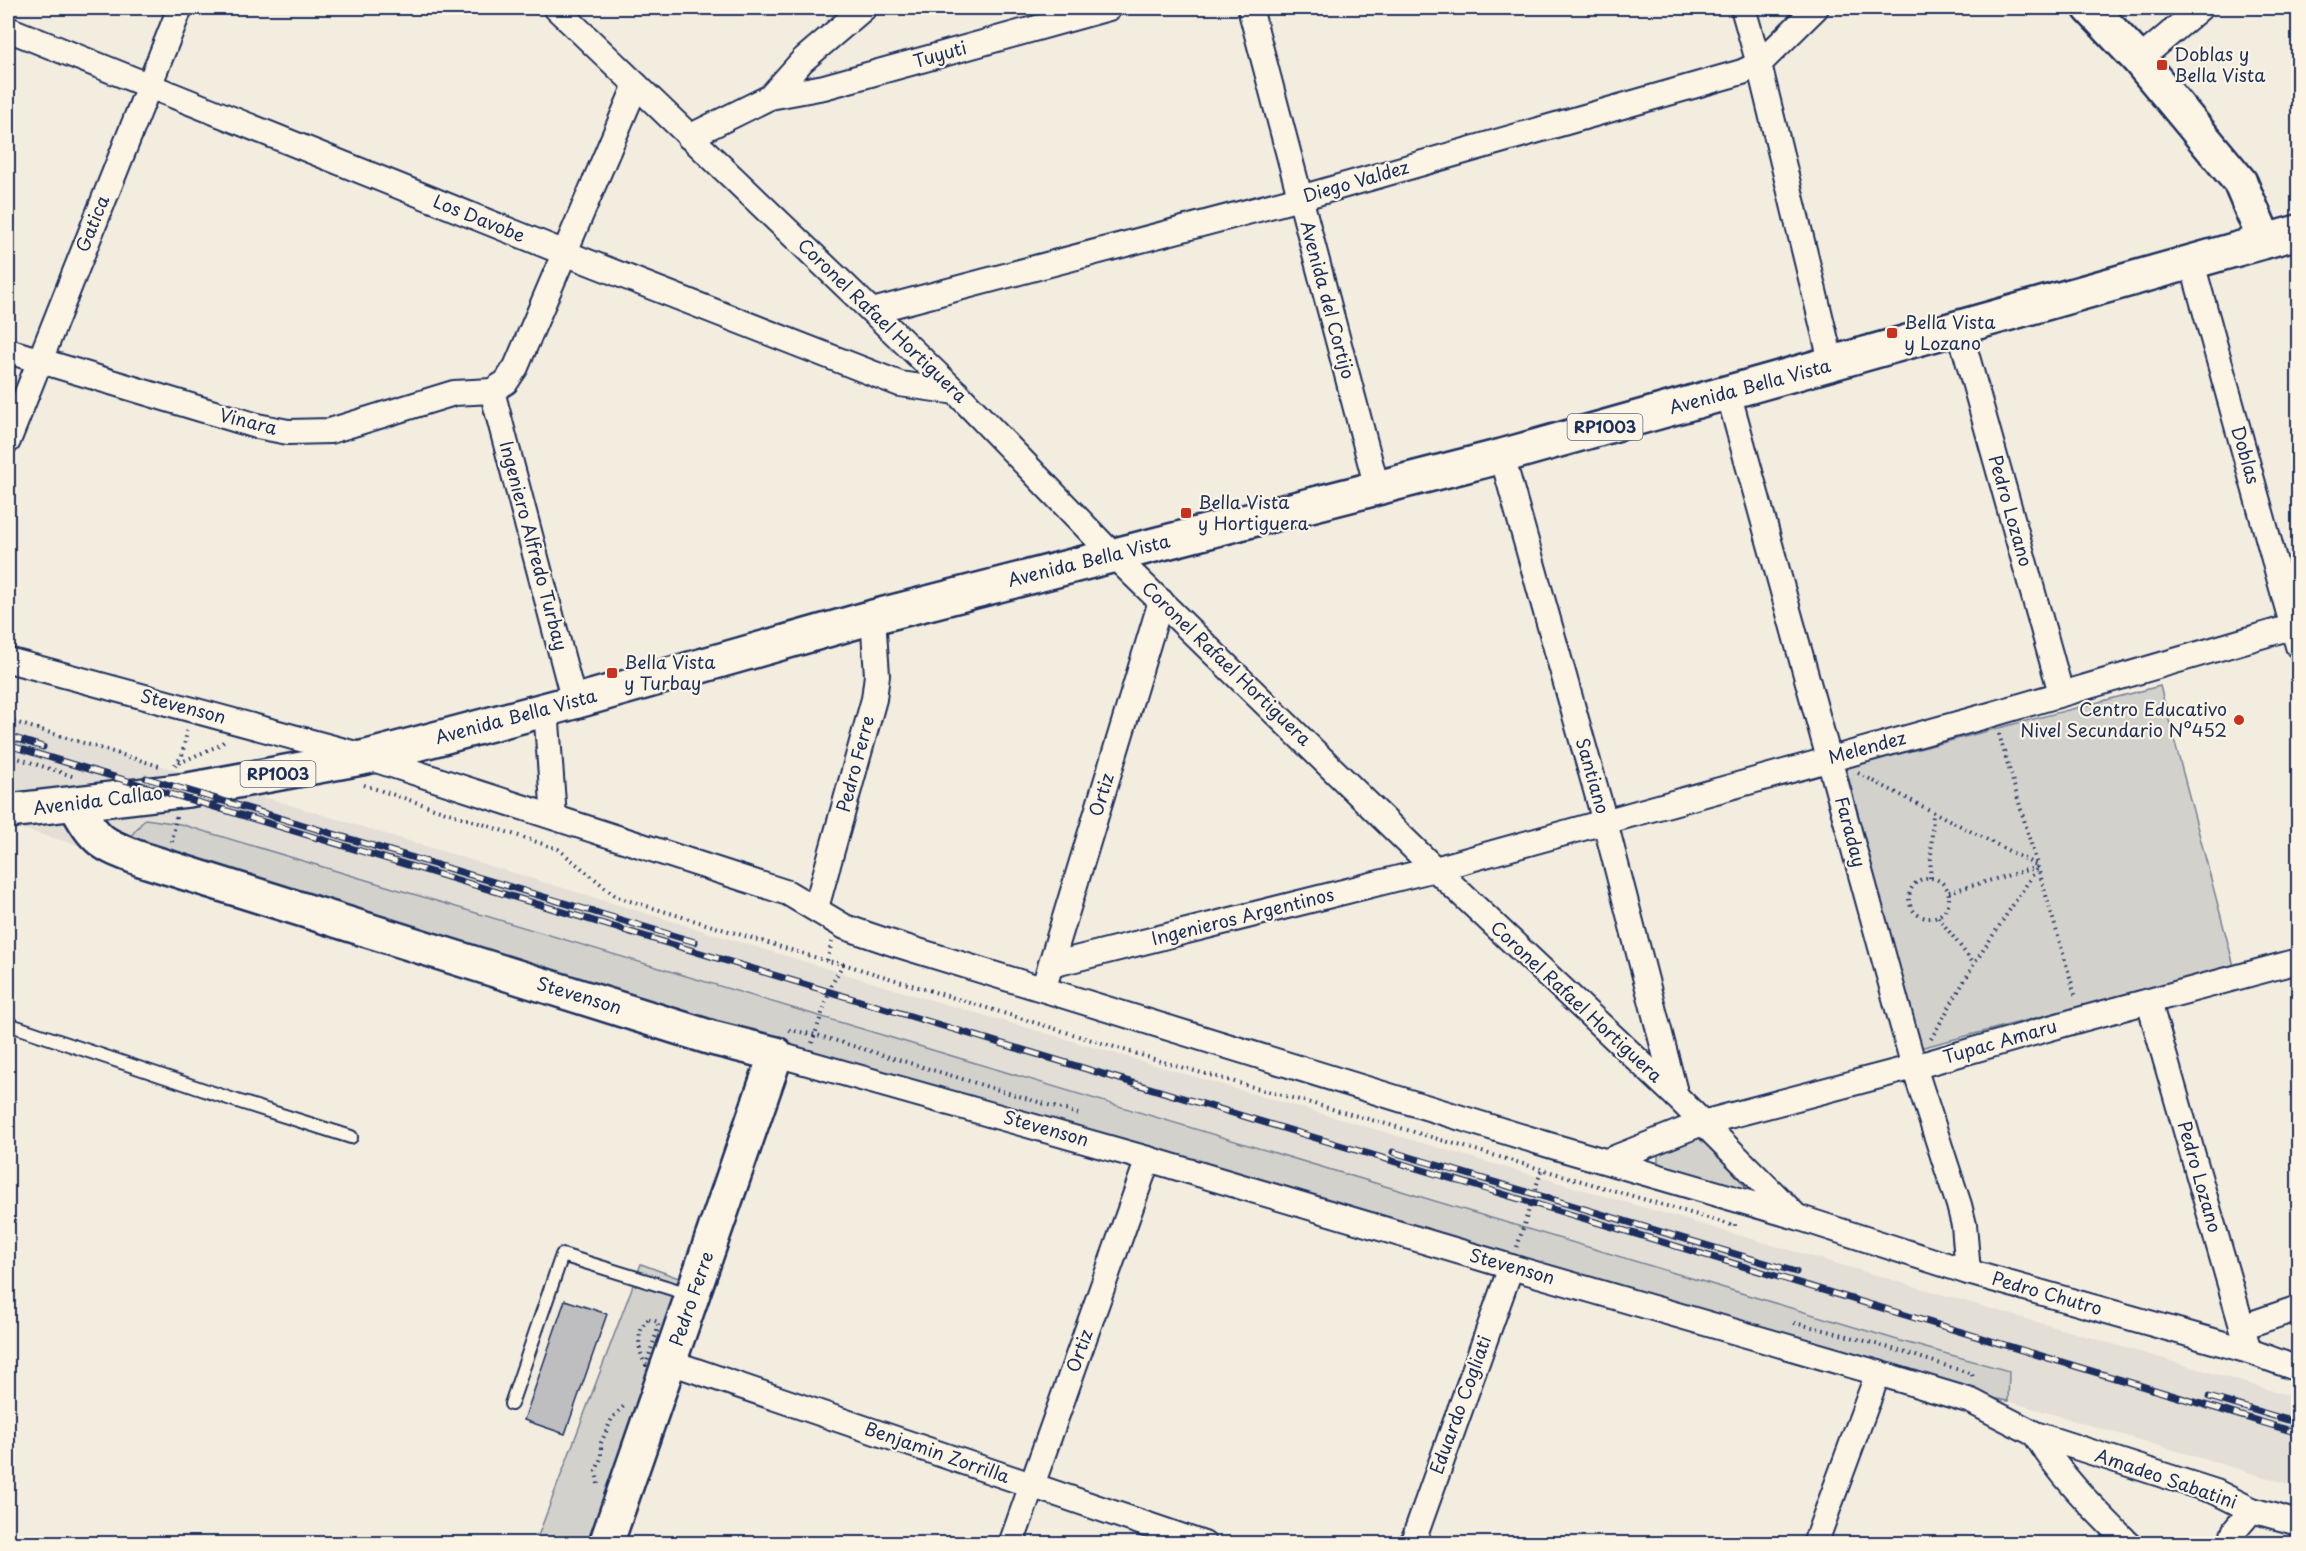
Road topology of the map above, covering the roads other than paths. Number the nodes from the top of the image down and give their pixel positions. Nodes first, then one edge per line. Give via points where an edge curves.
1 (180, 8) edge
2 (556, 8) edge
3 (864, 8) edge
4 (1109, 8) edge
5 (1250, 8) edge
6 (1743, 8) edge
7 (1816, 8) edge
8 (2090, 8) edge
9 (2200, 8) edge
10 (8, 29) edge
11 (2139, 60) junction
12 (1759, 64) junction
13 (636, 85) junction
14 (149, 87) junction
15 (770, 97) junction
16 (689, 137) junction
17 (1300, 198) junction
18 (2298, 232) edge
19 (2265, 241) junction
20 (565, 253) junction
21 (2192, 263) junction
22 (872, 311) junction
23 (1959, 328) junction
24 (8, 351) edge
25 (38, 361) junction
26 (1832, 364) junction
27 (492, 391) junction
28 (956, 392) junction
29 (1728, 392) junction
30 (8, 441) edge
31 (1502, 456) junction
32 (1377, 488) junction
33 (1113, 555) junction
34 (1161, 601) junction
35 (873, 616) junction
36 (2297, 632) edge
37 (8, 660) edge
38 (2061, 693) junction
39 (560, 706) junction
40 (1830, 759) junction
41 (360, 771) junction
42 (182, 790) joint
43 (86, 803) junction
44 (8, 811) edge
45 (554, 818) junction
46 (1605, 822) junction
47 (1435, 869) junction
48 (816, 908) junction
49 (2298, 961) edge
50 (1051, 965) junction
51 (1043, 988) junction
52 (2149, 1002) junction
53 (8, 1024) edge
54 (790, 1057) junction
55 (1914, 1067) junction
56 (1676, 1096) junction
57 (1702, 1123) junction
58 (351, 1137) dead end
59 (1148, 1158) junction
60 (1607, 1161) junction
61 (1797, 1216) junction
62 (1511, 1267) junction
63 (1968, 1272) junction
64 (693, 1295) junction
65 (2298, 1308) edge
66 (2242, 1327) junction
67 (2249, 1351) junction
68 (670, 1362) junction
69 (2298, 1369) edge
70 (1878, 1373) junction
71 (511, 1404) dead end
72 (2034, 1434) junction
73 (1032, 1485) junction
74 (2252, 1510) junction
75 (2298, 1523) edge
76 (606, 1544) edge
77 (1011, 1544) edge
78 (1204, 1544) edge
79 (1412, 1544) edge
80 (1815, 1544) edge
81 (2129, 1544) edge
82 (2230, 1544) edge

1 - 14 street, Gatica
2 - 13 street, Coronel Rafael Hortiguera
3 - 15 street via 803,60
4 - 15 street, Tuyuti via 824,87
5 - 17 street, Avenida del Cortijo
6 - 12 street
7 - 12 street, Diego Valdez
8 - 11 main road
9 - 11 street
10 - 14 street, Los Davobe
11 - 19 main road via 2240,182
12 - 17 street, Diego Valdez
12 - 26 street
13 - 16 street, Coronel Rafael Hortiguera
13 - 20 street
14 - 20 street, Los Davobe
14 - 25 street, Gatica
15 - 16 street
16 - 22 street, Coronel Rafael Hortiguera
17 - 22 street, Diego Valdez
17 - 32 street, Avenida del Cortijo
18 - 19 main road, Avenida Bella Vista / RP1003
19 - 21 main road, Avenida Bella Vista / RP1003
20 - 27 street via 516,367 506,382
20 - 28 street, Los Davobe via 900,384
21 - 23 main road, Avenida Bella Vista / RP1003
21 - 36 street, Doblas
22 - 28 street, Coronel Rafael Hortiguera
23 - 26 main road, Avenida Bella Vista / RP1003
23 - 38 street, Pedro Lozano
24 - 25 street, Vinara
25 - 27 street, Vinara via 288,432 330,431 454,393
25 - 30 street, Gatica
26 - 29 main road, Avenida Bella Vista / RP1003
27 - 39 street, Ingeniero Alfredo Turbay
28 - 33 street, Coronel Rafael Hortiguera
29 - 31 main road, Avenida Bella Vista / RP1003
29 - 40 street, Faraday
31 - 32 main road, Avenida Bella Vista / RP1003
31 - 46 street, Santiano
32 - 33 main road, Avenida Bella Vista / RP1003
33 - 34 street, Coronel Rafael Hortiguera
33 - 35 main road, Avenida Bella Vista / RP1003
34 - 47 street, Coronel Rafael Hortiguera
34 - 50 street, Ortiz
35 - 39 main road, Avenida Bella Vista / RP1003
35 - 48 street, Pedro Ferre via 878,675 874,699
36 - 38 street, Melendez
37 - 41 street, Stevenson via 239,722
38 - 40 street, Melendez
39 - 41 main road, Avenida Bella Vista / RP1003
39 - 45 street, Ingeniero Alfredo Turbay
40 - 46 street, Melendez
40 - 55 street, Faraday
41 - 42 main road, Avenida Bella Vista / RP1003
41 - 45 street, Stevenson
42 - 43 main road, Avenida Callao / RP1003
43 - 44 main road, Avenida Callao / RP1003
43 - 54 main road, Stevenson via 91,832 109,847 141,859 700,1034
45 - 48 street, Stevenson via 788,893
46 - 47 street, Melendez
46 - 56 street, Santiano
47 - 50 street, Ingenieros Argentinos
47 - 56 street, Coronel Rafael Hortiguera
48 - 51 street, Stevenson via 845,927
49 - 52 street, Tupac Amaru
50 - 51 street, Ortiz
51 - 60 street, Stevenson
52 - 55 street, Tupac Amaru
52 - 66 street, Pedro Lozano
53 - 58 lane
54 - 59 street, Stevenson
54 - 64 main road, Pedro Ferre
55 - 57 street, Tupac Amaru
55 - 63 street, Faraday via 1964,1226
56 - 57 street, Coronel Rafael Hortiguera
57 - 60 street, Tupac Amaru
57 - 61 street, Coronel Rafael Hortiguera
59 - 62 street, Stevenson
59 - 73 street, Ortiz
60 - 61 street, Stevenson
61 - 63 street, Pedro Chutro
62 - 70 street, Stevenson
62 - 79 street, Eduardo Cogliati
63 - 67 street, Pedro Chutro
64 - 68 main road, Pedro Ferre
64 - 71 lane via 562,1255
65 - 66 street
66 - 67 street, Pedro Lozano
67 - 69 street, Pedro Chutro
68 - 73 street, Benjamin Zorrilla
68 - 76 main road, Pedro Ferre
70 - 72 street, Stevenson via 1971,1401
70 - 80 street
72 - 74 street, Amadeo Sabatini via 2216,1492
72 - 81 street via 2091,1506
73 - 77 street, Ortiz
73 - 78 street, Benjamin Zorrilla
74 - 75 street, Amadeo Sabatini
74 - 82 street via 2235,1530

